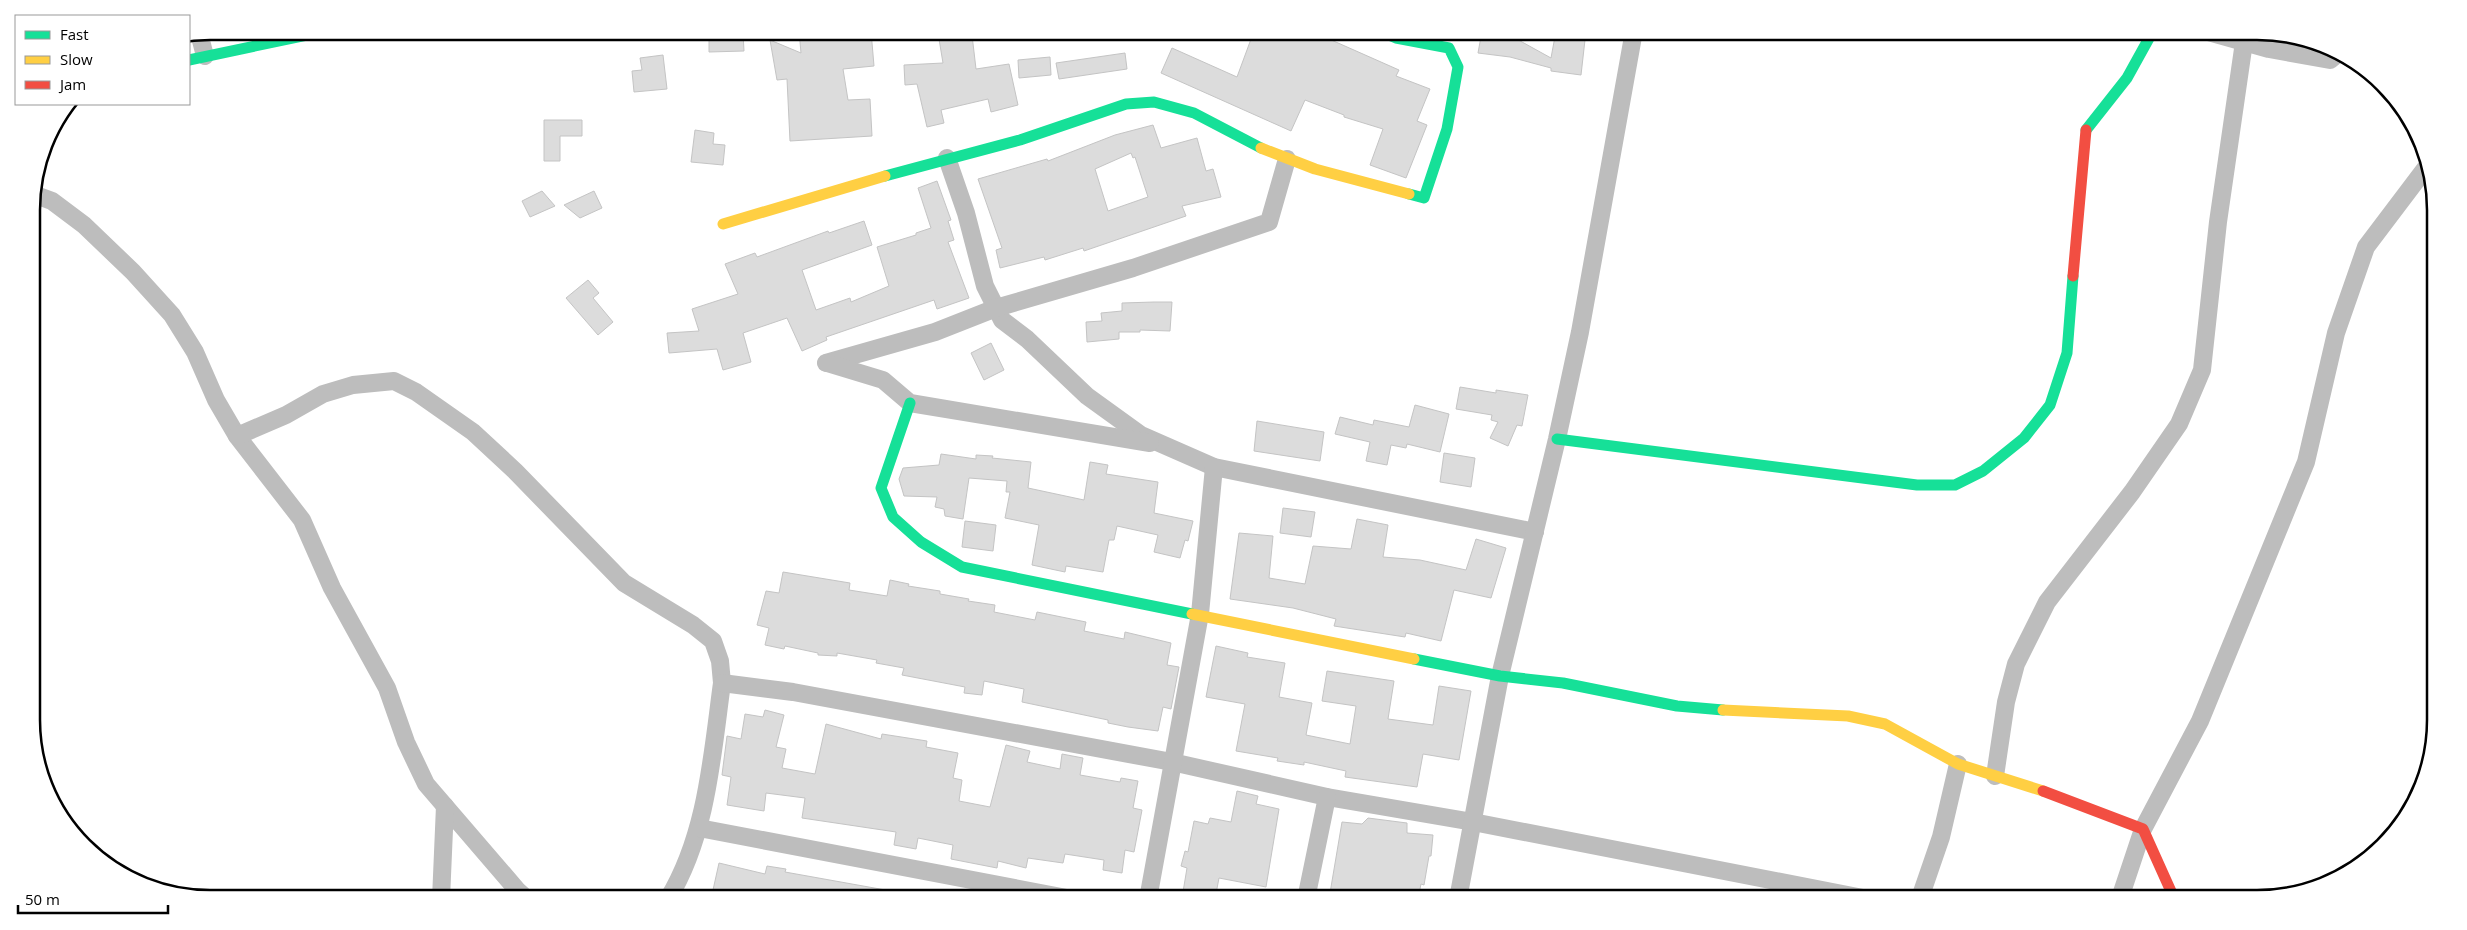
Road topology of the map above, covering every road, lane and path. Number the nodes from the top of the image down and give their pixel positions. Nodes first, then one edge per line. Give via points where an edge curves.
1 (198, 40) edge
2 (283, 40) edge
3 (1451, 40) edge
4 (1632, 40) edge
5 (2148, 40) edge
6 (2237, 40) edge
7 (2244, 42) junction
8 (197, 58) edge
9 (2333, 58) edge
10 (947, 158) junction
11 (1287, 159) junction
12 (2422, 172) edge
13 (40, 197) edge
14 (723, 224) dead end
15 (996, 308) junction
16 (910, 402) junction
17 (237, 436) junction
18 (1557, 439) junction
19 (1166, 446) junction
20 (1214, 467) junction
21 (1536, 532) junction
22 (1200, 614) junction
23 (1500, 676) junction
24 (722, 683) junction
25 (1172, 762) junction
26 (1958, 764) junction
27 (1995, 776) junction
28 (1327, 797) junction
29 (445, 806) junction
30 (1473, 822) junction
31 (699, 828) junction
32 (2143, 829) junction
33 (441, 890) edge
34 (517, 890) edge
35 (673, 890) edge
36 (1025, 890) edge
37 (1150, 890) edge
38 (1308, 890) edge
39 (1460, 890) edge
40 (1775, 890) edge
41 (1923, 890) edge
42 (2123, 890) edge
43 (2170, 890) edge

1 - 8 street
2 - 8 main road
3 - 11 main road via 1458,67 1447,129 1424,198
4 - 18 street via 1604,204
5 - 18 main road via 2127,78 2085,131 2067,353 2050,404 2024,438 1983,471 1955,485 1917,485
6 - 7 street
7 - 9 street via 2268,49
7 - 27 street via 2218,222 2202,370 2179,424 2132,492 2047,602 2016,664 2006,702
10 - 11 main road via 1020,140 1126,104 1154,102 1194,113
10 - 14 main road
10 - 15 street via 985,286
11 - 15 street via 1269,222 1133,268
12 - 32 street via 2366,247 2336,333 2306,462 2200,721
13 - 17 street via 52,201 84,225 172,315 195,352 216,400
15 - 16 street via 935,332 826,363 882,380
15 - 19 street via 1002,320 1028,339 1087,396 1141,435
16 - 19 street
16 - 22 main road via 881,488 893,517 921,542 962,567
17 - 24 street via 323,394 353,384 394,381 416,392 473,432 624,583 693,624 713,642 720,662
17 - 29 street via 302,520 332,588 387,688 406,742 426,784
18 - 21 street
19 - 20 street
20 - 21 street
20 - 22 street
21 - 23 street
22 - 23 main road
22 - 25 street
23 - 26 main road via 1563,683 1677,706 1848,716 1885,724
23 - 30 street
24 - 25 street via 793,692
24 - 31 street
25 - 28 street
25 - 37 street
26 - 27 main road
26 - 41 street via 1941,837
27 - 32 main road via 2057,795
28 - 30 street
28 - 38 street
29 - 33 street
29 - 34 street
30 - 39 street
30 - 40 street
31 - 35 street
31 - 36 street
32 - 42 street
32 - 43 main road

